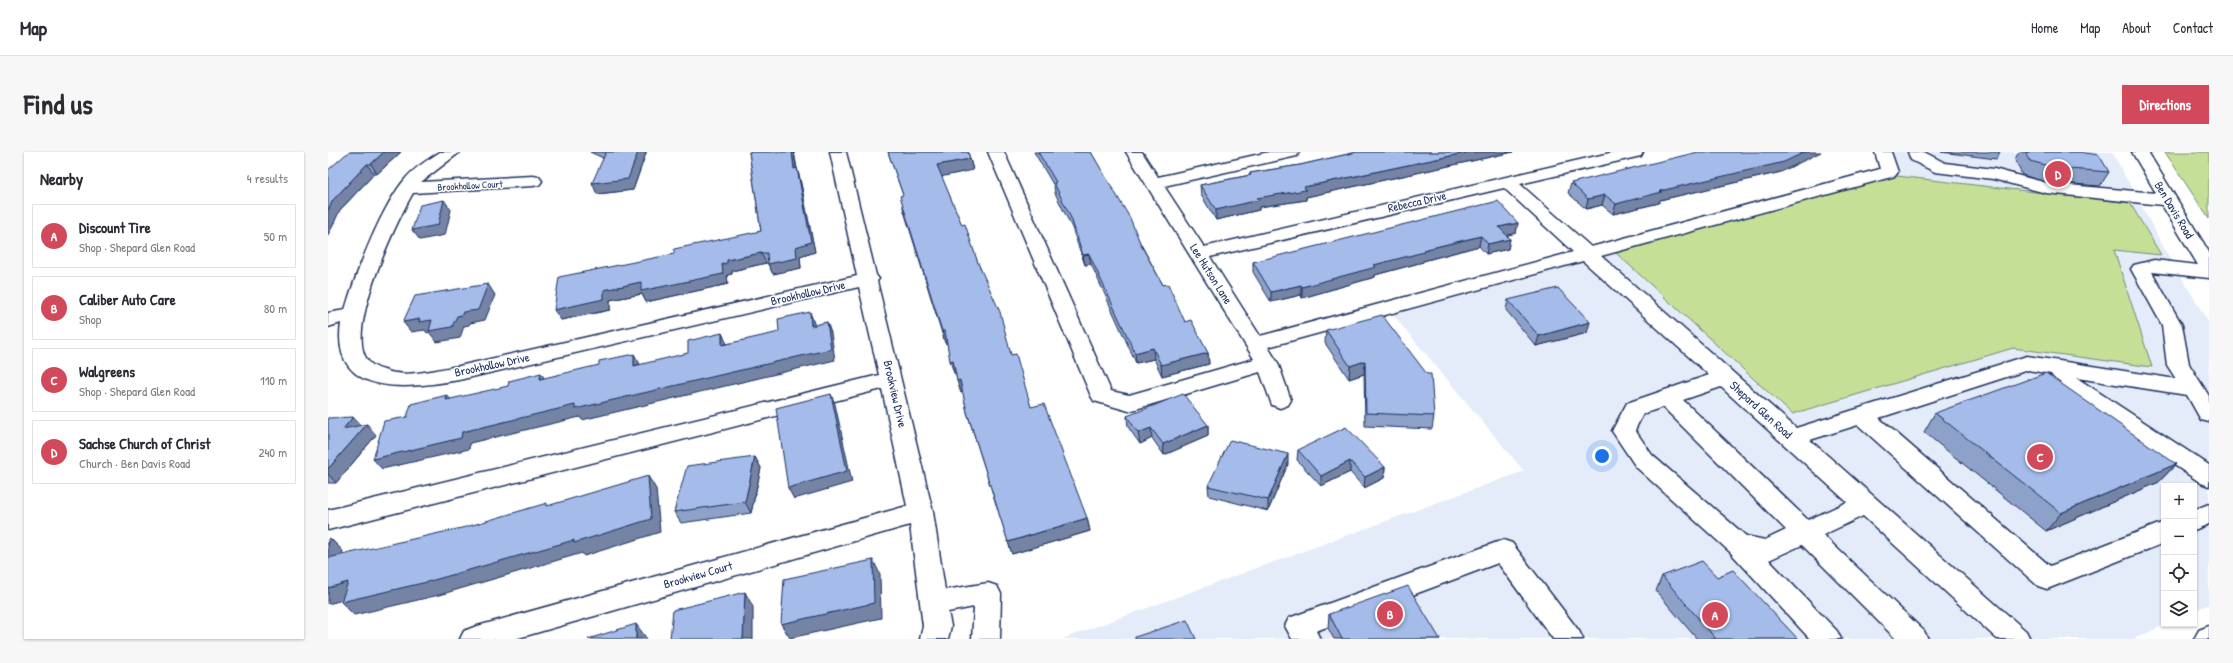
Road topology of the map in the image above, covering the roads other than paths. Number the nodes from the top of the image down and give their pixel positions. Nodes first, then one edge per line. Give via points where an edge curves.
1 (452, 152) edge
2 (838, 152) edge
3 (996, 152) edge
4 (1134, 152) edge
5 (1291, 152) edge
6 (1635, 152) edge
7 (1883, 152) edge
8 (1916, 152) edge
9 (2140, 152) edge
10 (533, 181) dead end
11 (1506, 181) junction
12 (1153, 183) junction
13 (407, 188) junction
14 (2169, 200) junction
15 (1200, 254) junction
16 (1586, 254) junction
17 (2209, 268) edge
18 (2209, 272) edge
19 (869, 278) junction
20 (354, 314) junction
21 (328, 320) edge
22 (1255, 344) junction
23 (1267, 362) junction
24 (2058, 368) junction
25 (1724, 378) junction
26 (891, 379) junction
27 (2201, 390) edge
28 (1666, 397) junction
29 (1280, 400) dead end
30 (2209, 414) edge
31 (1862, 416) junction
32 (1791, 438) junction
33 (2209, 477) edge
34 (1866, 504) junction
35 (921, 512) junction
36 (2209, 514) edge
37 (2196, 519) edge
38 (328, 520) edge
39 (1804, 533) junction
40 (2161, 533) edge
41 (1739, 545) junction
42 (934, 603) junction
43 (474, 639) edge
44 (934, 639) edge
45 (986, 639) edge
46 (1306, 639) edge
47 (1569, 639) edge
48 (1827, 639) edge
49 (1914, 639) edge
50 (2016, 639) edge

1 - 13 street, Brookhollow Drive via 427,168
2 - 19 street, Brookview Drive
3 - 23 street via 1102,396 1129,403
4 - 12 street, Lee Hutson Lane
5 - 12 street
6 - 11 street, Rebecca Drive
7 - 16 street via 1889,172
8 - 14 street via 1917,156 1941,168 1994,174 2046,188
9 - 14 street, Ben Davis Road
10 - 13 street, Brookhollow Court
11 - 15 street, Rebecca Drive
11 - 16 street, Shepard Glen Road
12 - 15 street, Lee Hutson Lane
13 - 20 street, Brookhollow Drive via 379,247
14 - 17 street, Ben Davis Road
15 - 22 street, Lee Hutson Lane
16 - 22 street
16 - 25 street, Shepard Glen Road
18 - 27 street via 2154,266 2141,269 2172,326 2178,365
19 - 20 street, Brookhollow Drive via 459,373 413,379 387,379 366,371 352,354 350,333
19 - 26 street, Brookview Drive
20 - 21 street
22 - 23 street, Lee Hutson Lane
23 - 29 street, Lee Hutson Lane
24 - 27 street
24 - 31 street via 2027,363
24 - 33 street via 2070,384
25 - 28 street
25 - 32 street, Shepard Glen Road
26 - 35 street, Brookview Drive
26 - 38 street
27 - 30 street
28 - 39 street
28 - 41 street via 1635,409 1623,430 1644,461
31 - 32 street
31 - 40 street via 2047,578
32 - 34 street, Shepard Glen Road
34 - 39 street
34 - 50 street, Shepard Glen Road
35 - 42 street, Brookview Drive
35 - 43 street, Brookview Court
36 - 37 street
39 - 41 street via 1767,550
39 - 49 street
41 - 48 street
42 - 44 street, Brookview Drive via 937,626
42 - 45 street via 988,594
46 - 47 street via 1299,626 1503,550

